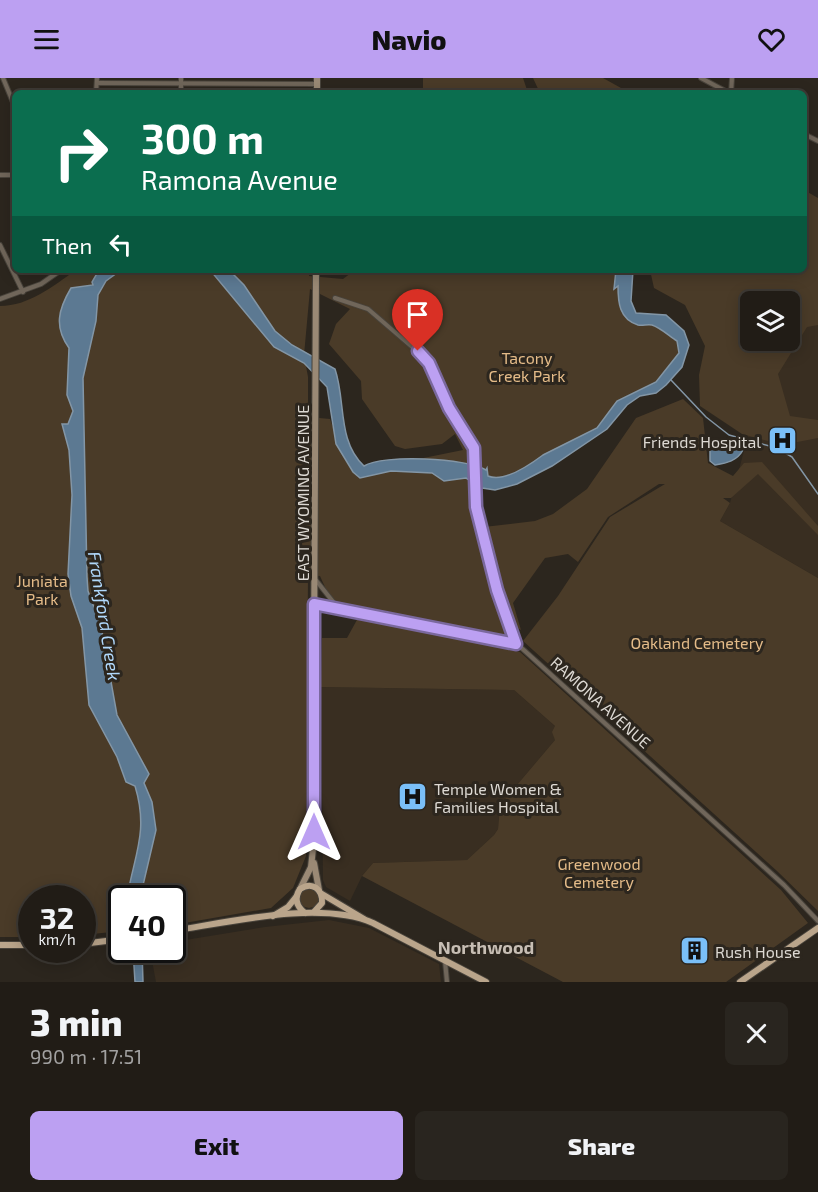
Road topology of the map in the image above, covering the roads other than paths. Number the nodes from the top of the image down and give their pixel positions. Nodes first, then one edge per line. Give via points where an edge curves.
1 (3, 78) edge
2 (701, 78) edge
3 (97, 80) edge
4 (181, 81) edge
5 (317, 81) edge
6 (724, 90) edge
7 (12, 100) edge
8 (0, 245) edge
9 (12, 271) edge
10 (13, 273) edge
11 (57, 273) edge
12 (316, 273) edge
13 (22, 292) junction
14 (335, 298) dead end
15 (0, 299) edge
16 (315, 579) junction
17 (314, 604) junction
18 (338, 609) junction
19 (516, 644) junction
20 (313, 859) junction
21 (300, 889) junction
22 (320, 892) junction
23 (296, 897) junction
24 (314, 912) junction
25 (305, 913) junction
26 (272, 916) junction
27 (365, 920) junction
28 (818, 921) edge
29 (818, 928) edge
30 (186, 929) edge
31 (0, 945) edge
32 (18, 945) edge
33 (445, 961) junction
34 (754, 972) junction
35 (447, 982) edge
36 (486, 982) edge
37 (740, 982) edge
38 (749, 982) edge

1 - 7 street
2 - 6 street
3 - 4 street
4 - 5 street
8 - 9 street
10 - 13 street
11 - 13 street
12 - 16 street, EAST WYOMING AVENUE
13 - 15 street
14 - 19 street via 368,309 418,351 429,363 449,408 471,440 473,485 487,554
16 - 17 street, EAST WYOMING AVENUE
16 - 18 street
17 - 18 street
17 - 20 street, EAST WYOMING AVENUE
18 - 19 street
19 - 28 street, RAMONA AVENUE via 777,879
20 - 21 street, EAST WYOMING AVENUE
20 - 22 street, EAST WYOMING AVENUE
21 - 22 main road via 312,885
21 - 23 main road
22 - 24 main road via 322,903
22 - 27 main road
23 - 25 main road
23 - 26 main road
24 - 25 main road
24 - 27 main road
25 - 26 main road
26 - 30 main road
27 - 33 main road
29 - 34 main road
31 - 32 main road
33 - 35 street
33 - 36 main road
34 - 37 main road
34 - 38 street

